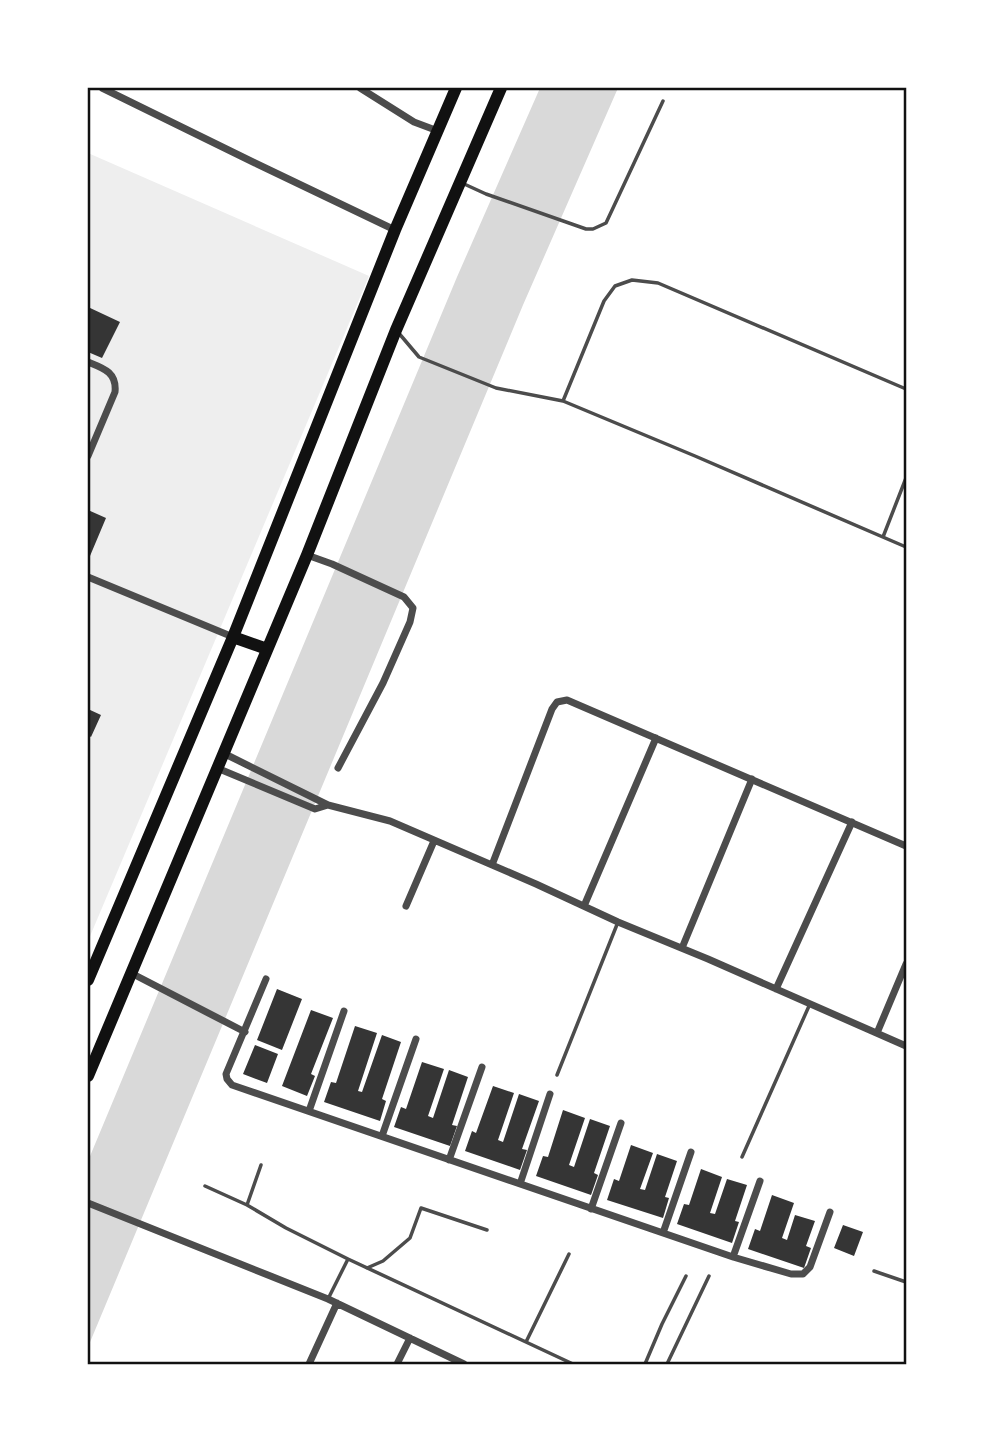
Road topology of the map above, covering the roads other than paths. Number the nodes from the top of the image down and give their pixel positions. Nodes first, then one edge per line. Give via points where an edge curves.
1 (102, 88) edge
2 (360, 88) edge
3 (456, 88) edge
4 (501, 88) edge
5 (663, 101) dead end
6 (438, 131) junction
7 (460, 182) junction
8 (396, 230) junction
9 (396, 330) junction
10 (88, 362) edge
11 (906, 389) edge
12 (563, 401) junction
13 (88, 456) edge
14 (906, 478) edge
15 (883, 537) junction
16 (906, 548) edge
17 (307, 555) junction
18 (88, 580) edge
19 (233, 637) junction
20 (267, 649) junction
21 (656, 738) junction
22 (223, 753) junction
23 (217, 768) junction
24 (338, 768) dead end
25 (752, 779) junction
26 (324, 802) junction
27 (852, 822) junction
28 (434, 841) junction
29 (906, 846) edge
30 (492, 865) junction
31 (406, 906) dead end
32 (584, 906) junction
33 (618, 922) junction
34 (682, 948) junction
35 (906, 964) edge
36 (131, 973) junction
37 (266, 979) dead end
38 (88, 980) edge
39 (776, 989) junction
40 (810, 1004) junction
41 (344, 1011) dead end
42 (245, 1032) junction
43 (877, 1033) junction
44 (416, 1039) dead end
45 (906, 1046) edge
46 (482, 1067) dead end
47 (557, 1075) dead end
48 (88, 1076) edge
49 (550, 1094) dead end
50 (309, 1111) junction
51 (621, 1124) dead end
52 (382, 1136) junction
53 (691, 1152) dead end
54 (742, 1157) dead end
55 (450, 1160) junction
56 (261, 1165) dead end
57 (760, 1181) dead end
58 (520, 1184) junction
59 (205, 1186) dead end
60 (88, 1203) edge
61 (247, 1205) junction
62 (591, 1209) junction
63 (830, 1212) dead end
64 (487, 1230) dead end
65 (663, 1233) junction
66 (569, 1254) dead end
67 (733, 1257) junction
68 (348, 1259) junction
69 (367, 1268) junction
70 (874, 1271) dead end
71 (687, 1276) dead end
72 (709, 1276) dead end
73 (906, 1282) edge
74 (328, 1299) junction
75 (337, 1303) junction
76 (410, 1338) junction
77 (526, 1342) junction
78 (454, 1362) edge
79 (309, 1364) edge
80 (397, 1364) edge
81 (464, 1364) edge
82 (573, 1364) edge
83 (645, 1364) edge
84 (667, 1364) edge

1 - 8 street
2 - 6 street via 414,122
3 - 6 highway
4 - 7 highway
5 - 7 lane via 606,223 593,229
6 - 8 highway
7 - 9 highway
8 - 19 highway
9 - 12 lane via 419,357 496,388
9 - 17 highway
10 - 13 street via 113,375 116,383
11 - 12 lane via 658,283 632,281 615,286 604,301
12 - 15 lane
14 - 15 lane
15 - 16 lane
17 - 20 highway
17 - 24 street via 404,597 413,608 383,683
18 - 19 street
19 - 20 highway
19 - 38 highway
20 - 22 highway
21 - 25 street
21 - 30 street via 567,700 557,702
21 - 32 street
22 - 23 highway
22 - 26 street
23 - 26 street via 315,809
23 - 36 highway
25 - 27 street
25 - 34 street
26 - 28 street via 390,821
27 - 29 street
27 - 39 street
28 - 30 street
28 - 31 street
30 - 32 street
32 - 33 street
33 - 34 street
33 - 47 lane
34 - 39 street
35 - 43 street
36 - 42 street
36 - 48 highway
37 - 42 street
39 - 40 street
40 - 43 street
40 - 54 lane
41 - 50 street
42 - 50 street via 227,1079 232,1085
43 - 45 street
44 - 52 street
46 - 55 street
49 - 58 street
50 - 52 street
51 - 62 street
52 - 55 street
53 - 65 street
55 - 58 street
56 - 61 lane
57 - 67 street
58 - 62 street
59 - 61 lane
60 - 74 street
61 - 68 lane
62 - 65 street
63 - 67 street via 803,1275
64 - 69 lane via 421,1208 410,1238
65 - 67 street
66 - 77 lane
68 - 69 lane
68 - 74 lane
69 - 77 lane
70 - 73 lane
71 - 83 lane
72 - 84 lane
74 - 75 street
75 - 76 street
75 - 79 street
76 - 78 street
76 - 80 street
77 - 82 lane
78 - 81 street

